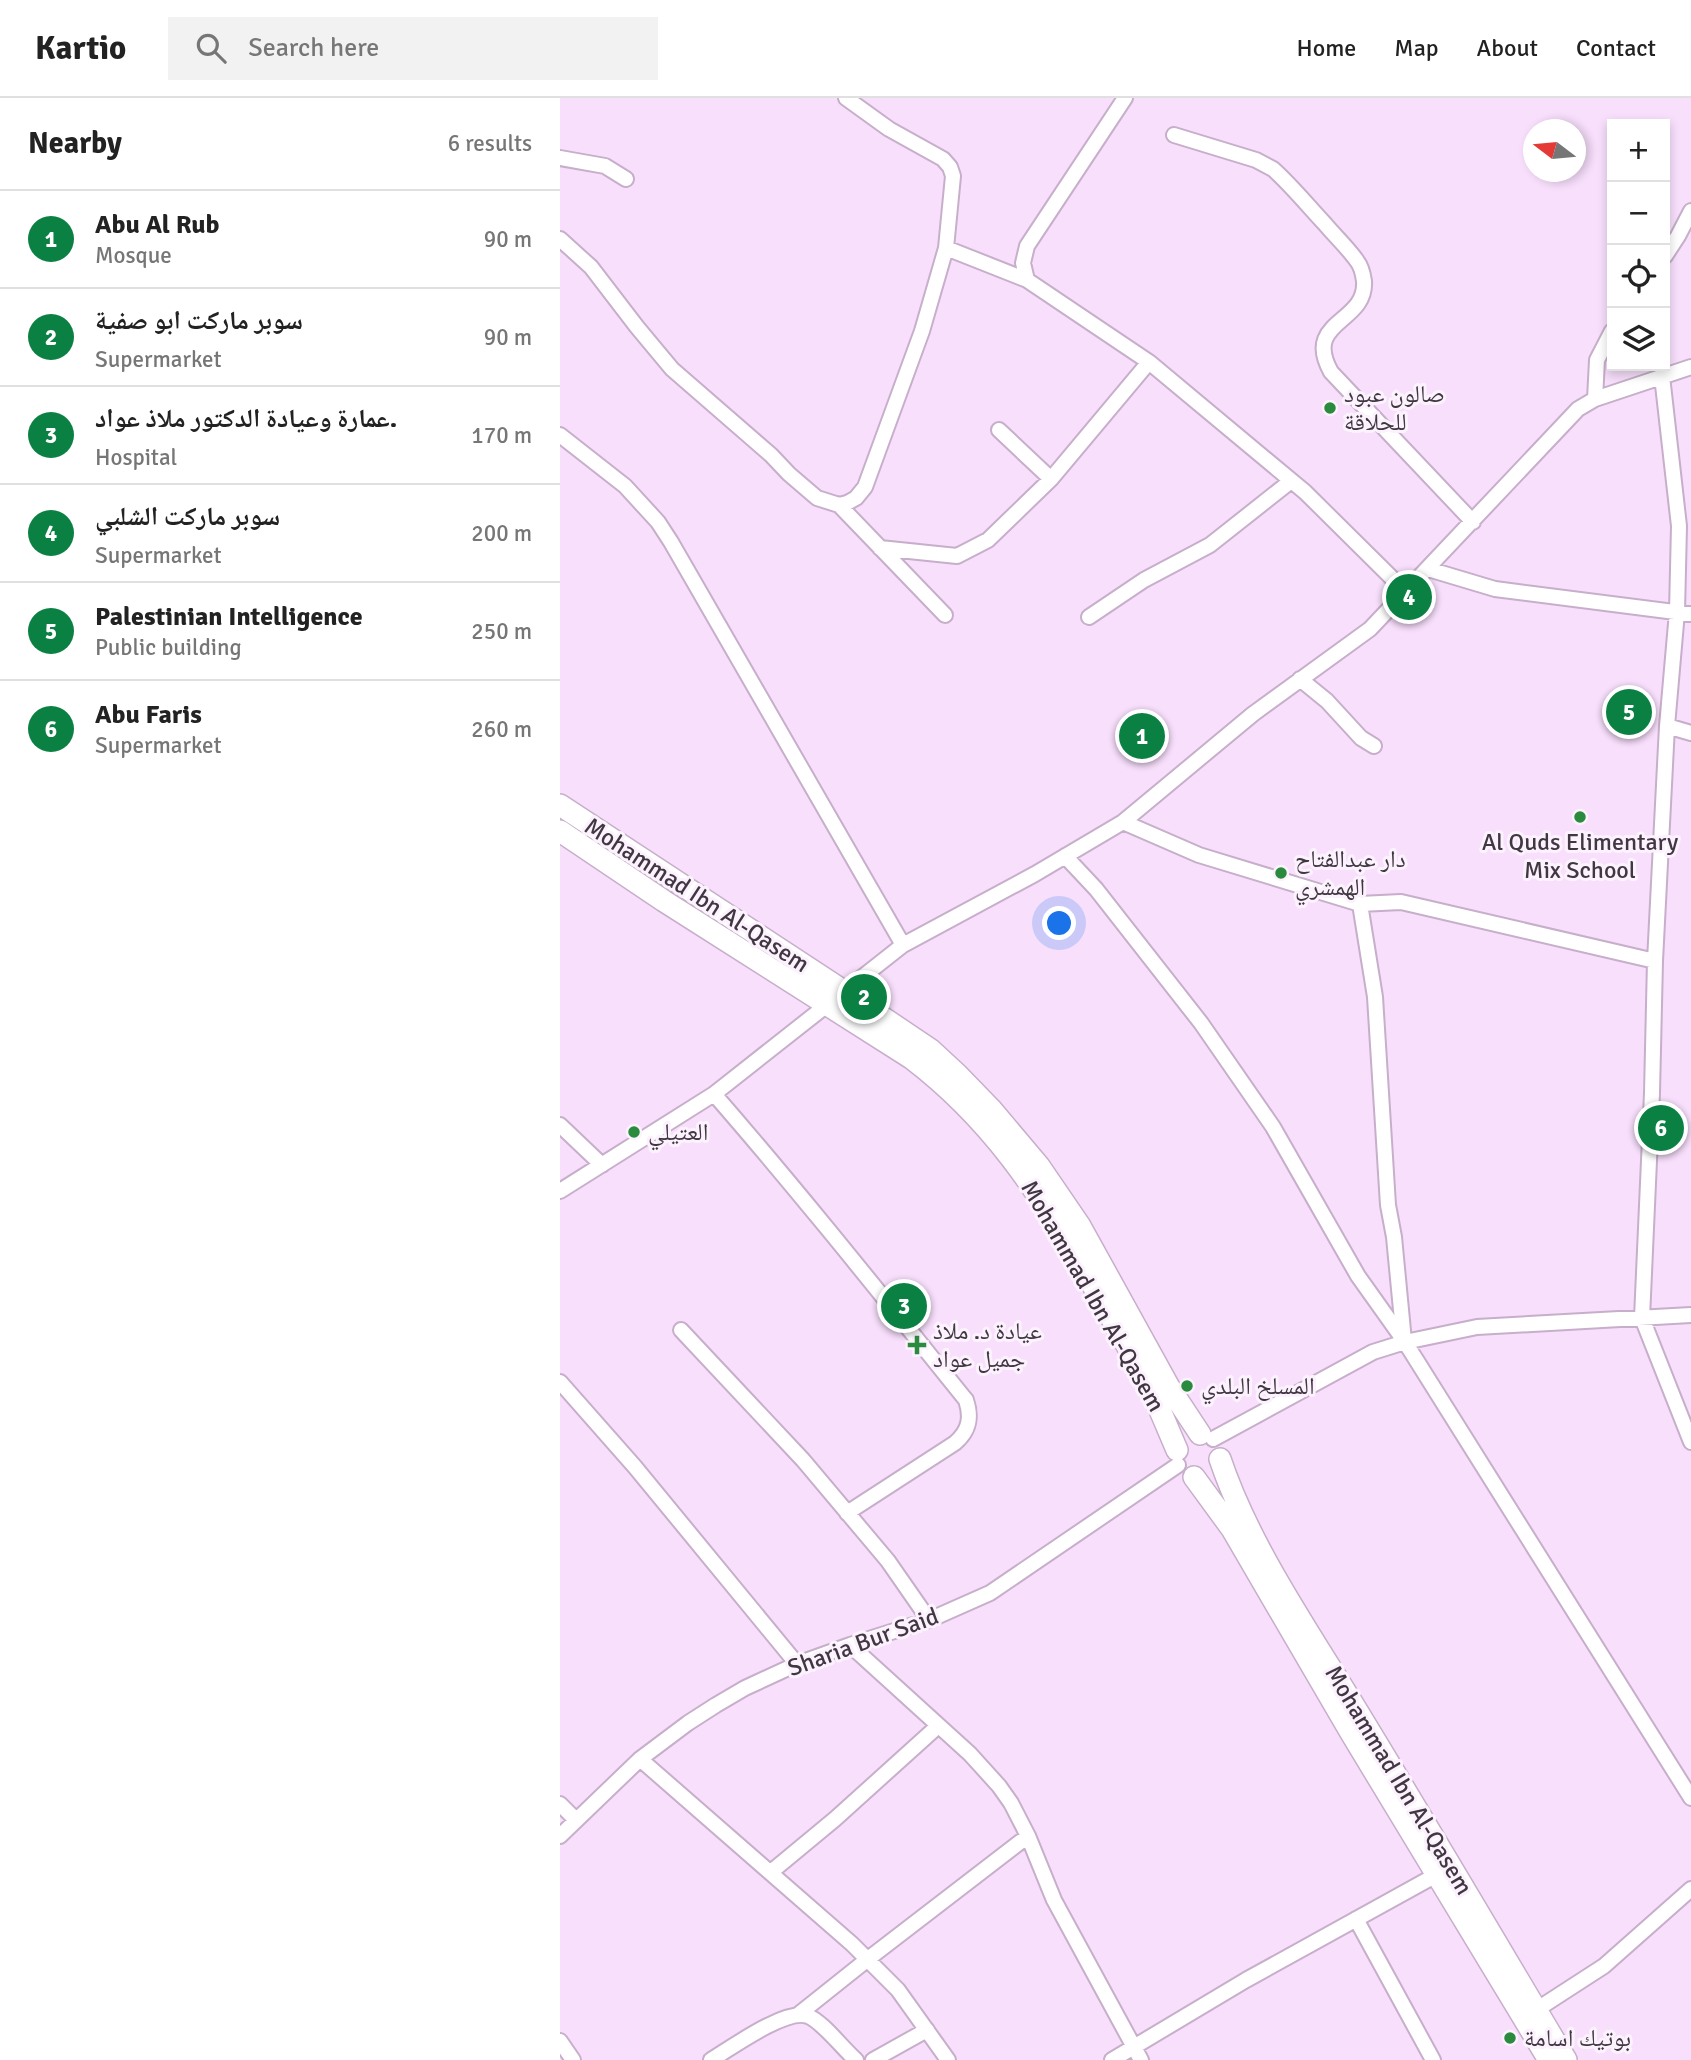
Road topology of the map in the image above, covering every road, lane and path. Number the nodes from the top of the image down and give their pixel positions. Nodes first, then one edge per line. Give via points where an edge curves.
1 (846, 98) edge
2 (1125, 98) edge
3 (1174, 135) dead end
4 (560, 158) edge
5 (626, 179) dead end
6 (1691, 211) edge
7 (560, 239) edge
8 (946, 248) junction
9 (1670, 248) edge
10 (1027, 280) junction
11 (1607, 341) edge
12 (1149, 362) junction
13 (1691, 367) edge
14 (1662, 376) junction
15 (1595, 399) junction
16 (999, 430) dead end
17 (560, 435) edge
18 (1051, 479) junction
19 (1291, 481) junction
20 (839, 505) junction
21 (1473, 522) junction
22 (880, 548) junction
23 (1428, 569) junction
24 (1406, 592) junction
25 (1684, 613) edge
26 (945, 615) dead end
27 (1089, 617) dead end
28 (1300, 680) junction
29 (1667, 726) junction
30 (1691, 733) edge
31 (1374, 746) dead end
32 (560, 805) edge
33 (1123, 822) junction
34 (560, 831) edge
35 (1065, 856) junction
36 (1360, 904) junction
37 (903, 945) junction
38 (1655, 961) junction
39 (845, 992) junction
40 (827, 1005) junction
41 (714, 1094) junction
42 (560, 1125) edge
43 (602, 1165) junction
44 (560, 1191) edge
45 (1691, 1315) edge
46 (1642, 1318) junction
47 (681, 1330) dead end
48 (1405, 1342) junction
49 (560, 1382) edge
50 (1691, 1442) edge
51 (1211, 1444) junction
52 (1183, 1464) junction
53 (847, 1513) junction
54 (929, 1620) junction
55 (850, 1645) junction
56 (797, 1664) junction
57 (938, 1726) junction
58 (640, 1759) junction
59 (1691, 1798) edge
60 (560, 1804) edge
61 (576, 1820) junction
62 (560, 1836) edge
63 (1028, 1836) junction
64 (771, 1872) junction
65 (1438, 1874) junction
66 (1691, 1889) edge
67 (1356, 1919) junction
68 (867, 1959) junction
69 (1536, 2010) junction
70 (799, 2014) junction
71 (926, 2030) junction
72 (560, 2041) edge
73 (1137, 2053) edge
74 (573, 2060) edge
75 (711, 2060) edge
76 (856, 2060) edge
77 (873, 2060) edge
78 (948, 2060) edge
79 (1112, 2060) edge
80 (1433, 2060) edge
81 (1549, 2060) edge
82 (1566, 2060) edge

1 - 8 street via 950,167
2 - 10 street via 1027,246 1023,263
3 - 21 street via 1273,169 1357,260 1364,280 1362,294 1352,312 1328,332 1325,362
4 - 5 street via 605,166
6 - 9 street
7 - 20 street via 591,267 672,369 817,498
8 - 10 street
8 - 20 street via 922,331 865,487 856,498
10 - 12 street
11 - 15 street via 1597,360
12 - 18 street
12 - 19 street
13 - 14 street
14 - 15 street
14 - 25 street
15 - 21 street via 1569,418
16 - 18 street
17 - 37 street via 625,486 671,542
18 - 22 street via 988,540 957,556
19 - 24 street
19 - 27 street via 1210,545 1144,580
20 - 22 street
21 - 23 street
22 - 26 street
23 - 24 street
23 - 25 street via 1495,589
24 - 28 street via 1370,629
25 - 29 street
28 - 31 street
28 - 33 street
29 - 30 street
29 - 38 street
32 - 39 main road, Mohammad Ibn Al-Qasem
33 - 35 street
33 - 36 street via 1199,855
34 - 40 main road, Mohammad Ibn Al-Qasem
35 - 37 street
35 - 48 street via 1202,1023 1273,1127 1358,1276
36 - 38 street via 1401,902
36 - 48 street via 1375,997 1388,1205
37 - 39 street
38 - 46 street
39 - 40 street
39 - 51 main road, Mohammad Ibn Al-Qasem via 931,1050 1040,1166 1080,1226 1169,1387
40 - 41 street
40 - 52 main road, Mohammad Ibn Al-Qasem via 936,1077 974,1113 1018,1166 1118,1329
41 - 43 street
41 - 53 street via 966,1400 966,1430 955,1443
42 - 43 street
43 - 44 street
45 - 46 street
46 - 48 street via 1477,1326
46 - 50 street
47 - 53 street
48 - 51 street via 1373,1352
48 - 59 street
49 - 56 street
51 - 52 main road via 1185,1438
51 - 52 main road via 1213,1471 1201,1477
51 - 69 main road, Mohammad Ibn Al-Qasem via 1255,1543
52 - 54 street, Sharia Bur Said via 990,1593
52 - 65 main road, Mohammad Ibn Al-Qasem via 1232,1529
53 - 54 street
54 - 55 street, Sharia Bur Said
55 - 56 street, Sharia Bur Said
55 - 57 street
56 - 58 street, Sharia Bur Said via 716,1705
57 - 63 street via 999,1786
57 - 64 street
58 - 61 street, Sharia Bur Said
58 - 64 street
60 - 61 street
61 - 62 street, Sharia Bur Said
63 - 68 street
63 - 73 street via 1054,1900
64 - 68 street
65 - 67 street
65 - 81 main road, Mohammad Ibn Al-Qasem
66 - 69 street via 1604,1966
67 - 73 street via 1246,1980
67 - 80 street
68 - 70 street
68 - 71 street via 898,1990
69 - 82 main road, Mohammad Ibn Al-Qasem
70 - 75 street
70 - 76 street via 816,2021
71 - 77 street
71 - 78 street
72 - 74 street
73 - 79 street

